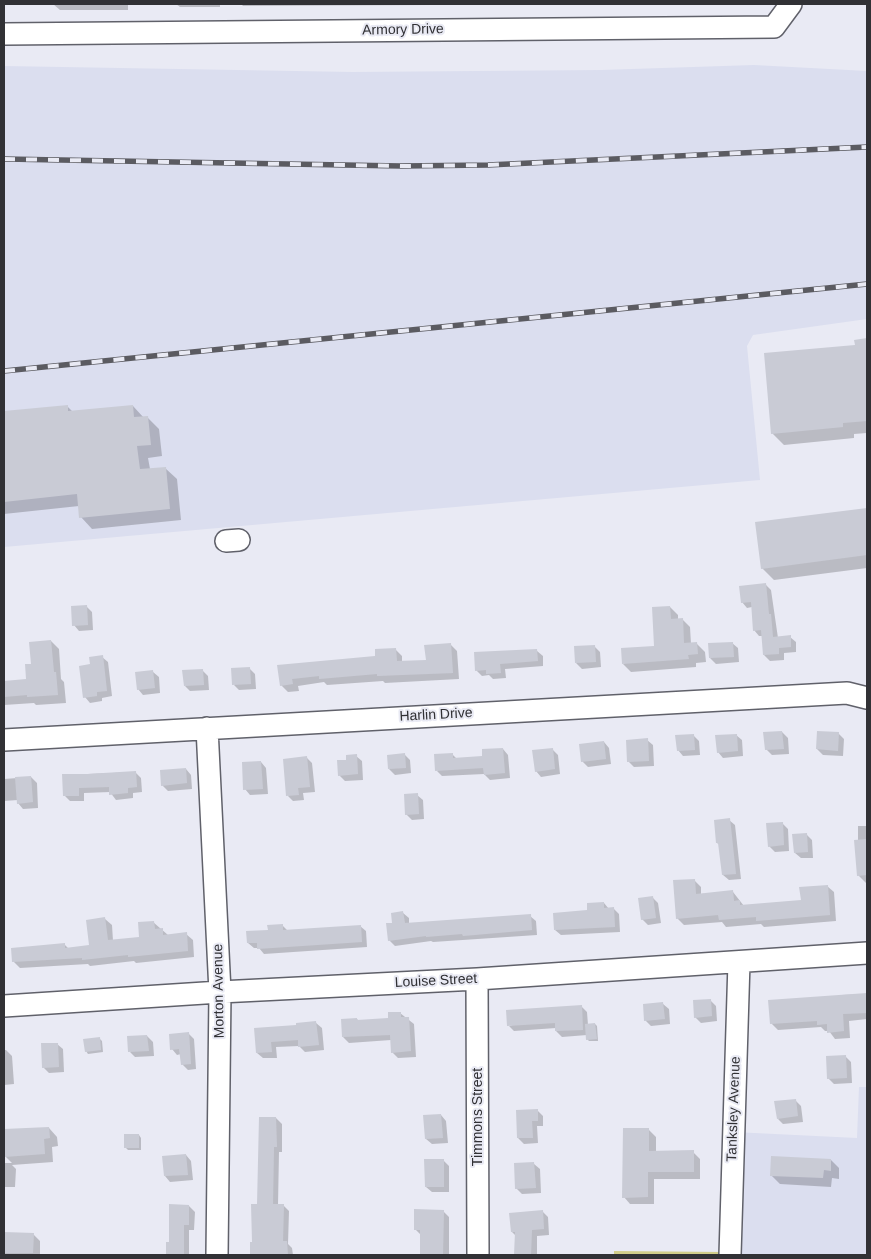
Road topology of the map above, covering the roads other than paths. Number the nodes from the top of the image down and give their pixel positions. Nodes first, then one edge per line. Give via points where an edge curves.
1 (791, 4) edge
2 (4, 34) edge
3 (867, 698) edge
4 (207, 728) junction
5 (4, 740) edge
6 (867, 953) edge
7 (739, 962) junction
8 (477, 979) junction
9 (220, 992) junction
10 (4, 1006) edge
11 (217, 1255) edge
12 (478, 1255) edge
13 (730, 1255) edge

1 - 2 street, Armory Drive via 774,26
3 - 4 street, Harlin Drive via 847,692
4 - 5 street, Harlin Drive
4 - 9 street, Morton Avenue
6 - 7 street, Louise Street
7 - 8 street, Louise Street
7 - 13 street, Tanksley Avenue
8 - 9 street, Louise Street
8 - 12 street, Timmons Street
9 - 10 street, Louise Street
9 - 11 street, Morton Avenue

